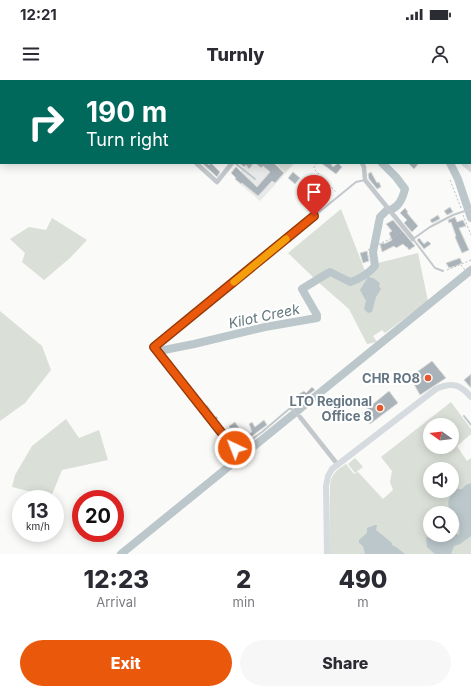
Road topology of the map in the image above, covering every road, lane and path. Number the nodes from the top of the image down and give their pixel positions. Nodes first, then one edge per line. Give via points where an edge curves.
1 (197, 164) edge
2 (231, 164) edge
3 (236, 164) edge
4 (316, 164) edge
5 (362, 164) edge
6 (255, 180) dead end
7 (365, 180) junction
8 (450, 180) dead end
9 (339, 196) junction
10 (471, 209) edge
11 (462, 212) junction
12 (406, 230) junction
13 (471, 235) edge
14 (413, 239) junction
15 (368, 250) dead end
16 (471, 260) edge
17 (461, 265) junction
18 (471, 270) edge
19 (443, 271) joint
20 (471, 397) edge
21 (464, 416) dead end
22 (300, 417) joint
23 (471, 425) edge
24 (338, 465) junction
25 (327, 554) edge

1 - 2 street via 217,182
3 - 6 lane
4 - 9 path via 315,170
5 - 7 street
7 - 9 lane via 356,182
7 - 12 street
8 - 11 path
9 - 22 lane via 154,347 232,446 240,448 289,409
10 - 11 lane
11 - 13 path
11 - 14 lane via 453,214
12 - 14 street
12 - 15 path
14 - 19 lane via 435,268
16 - 17 path
17 - 18 path via 465,270
17 - 19 path
20 - 24 street via 457,386 436,388
21 - 23 lane
22 - 24 street
24 - 25 street via 329,473 326,486

